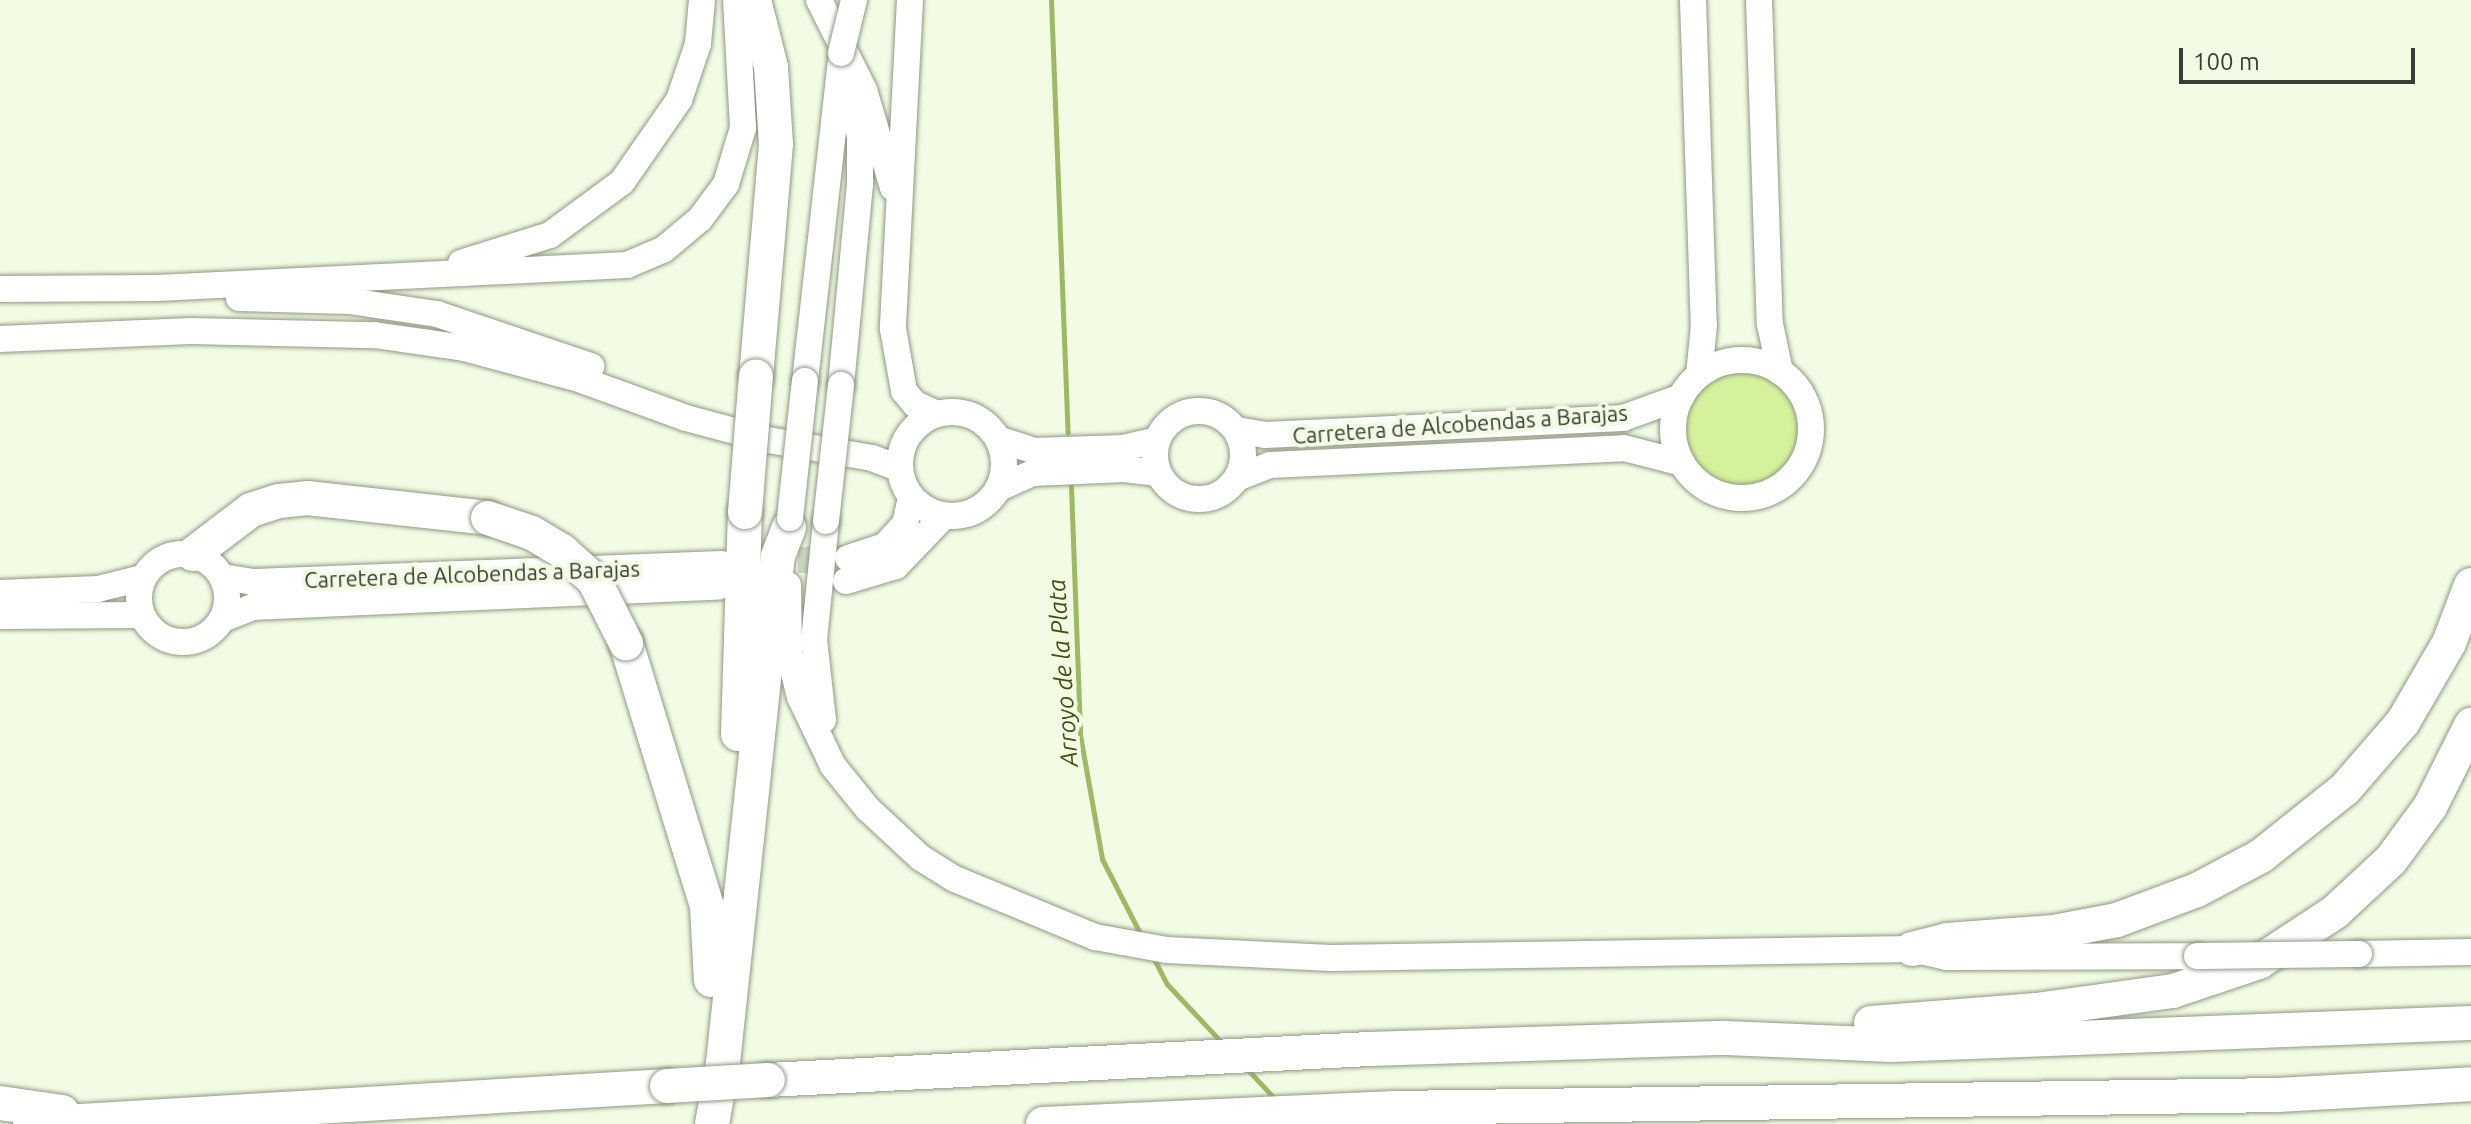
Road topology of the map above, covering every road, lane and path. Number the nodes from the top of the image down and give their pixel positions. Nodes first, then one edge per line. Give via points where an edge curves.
1 (736, 0) edge
2 (754, 0) edge
3 (819, 0) edge
4 (843, 0) edge
5 (854, 0) edge
6 (910, 0) edge
7 (1693, 0) edge
8 (1759, 0) edge
9 (702, 4) edge
10 (843, 52) junction
11 (899, 219) junction
12 (427, 272) junction
13 (157, 288) junction
14 (0, 289) edge
15 (0, 339) edge
16 (1780, 372) junction
17 (1699, 375) junction
18 (1681, 397) junction
19 (937, 414) junction
20 (721, 426) junction
21 (1237, 430) junction
22 (998, 439) junction
23 (1157, 440) junction
24 (1682, 463) junction
25 (900, 469) junction
26 (1158, 473) junction
27 (1239, 477) junction
28 (999, 488) junction
29 (911, 497) junction
30 (944, 516) junction
31 (789, 522) junction
32 (193, 554) junction
33 (222, 577) junction
34 (142, 578) junction
35 (2471, 585) edge
36 (0, 593) edge
37 (141, 615) junction
38 (0, 616) edge
39 (223, 619) junction
40 (2471, 725) edge
41 (868, 809) junction
42 (737, 910) junction
43 (1912, 949) junction
44 (2471, 952) edge
45 (2471, 1023) edge
46 (1726, 1038) junction
47 (2471, 1084) edge
48 (2408, 1091) junction
49 (2471, 1098) edge
50 (0, 1103) edge
51 (182, 1113) junction
52 (713, 1120) edge
53 (30, 1124) edge
54 (1043, 1124) edge

1 - 12 street via 743,128 726,184 700,219 663,250 627,265
2 - 42 highway, bridge via 771,67 776,144 745,512
3 - 10 street
4 - 10 street, bridge
5 - 10 street, bridge
6 - 11 street
7 - 17 street via 1704,325
8 - 16 street via 1770,324
9 - 12 street via 698,44 679,100 622,182 550,235
10 - 11 street via 879,130
10 - 31 street, bridge
10 - 41 street, bridge via 860,137 860,185 814,640 825,726
11 - 19 street via 893,329 898,375 908,398
12 - 13 street
13 - 14 street
13 - 20 street via 239,298 349,301 437,314 585,363
15 - 20 street via 237,330 374,335 464,348
16 - 17 street via 1738,360
16 - 24 street via 1796,386 1810,424 1809,445 1789,480 1752,498 1732,498 1701,485
17 - 18 street
18 - 21 street, Carretera de Alcobendas a Barajas via 1623,418 1265,435
18 - 24 street via 1673,420
19 - 22 street via 960,412 982,421
19 - 25 street via 909,434
20 - 25 street via 872,458
21 - 23 street via 1218,413 1199,409 1181,414
21 - 27 street via 1244,453
22 - 23 street via 1034,451 1123,448
22 - 28 street via 1004,464
23 - 26 street
24 - 27 street, Carretera de Alcobendas a Barajas via 1624,448 1270,465
25 - 29 street
26 - 27 street via 1186,498 1206,499 1225,492
26 - 28 street via 1033,473
28 - 30 street via 985,505 966,515
29 - 30 street
29 - 30 street via 905,524 885,546 847,570 896,566
31 - 41 street via 789,653 800,697 833,766
31 - 42 highway via 777,569
32 - 33 street via 210,562
32 - 34 street via 163,557
32 - 52 highway, bridge via 251,510 307,498 488,518 532,533 594,580 626,643 707,907
33 - 39 street via 228,598
33 - 39 street, Carretera de Alcobendas a Barajas via 254,582 721,575 252,607
34 - 36 street via 98,589
34 - 37 street
35 - 43 highway via 2449,643 2403,722 2345,789 2261,856 2209,885 2117,920 2040,934 1947,940
37 - 38 street
37 - 39 street via 157,635 181,643 205,637
40 - 46 highway via 2430,807 2362,890 2306,933 2220,979 2036,1010
41 - 43 street via 921,858 1016,909 1095,937 1167,950 1331,958
42 - 52 highway
43 - 44 street, bridge via 1947,957
45 - 46 highway via 1891,1045
46 - 51 highway, bridge via 1369,1049
47 - 48 highway
48 - 49 highway
48 - 54 highway via 1394,1108
50 - 51 highway via 49,1111
51 - 53 highway

